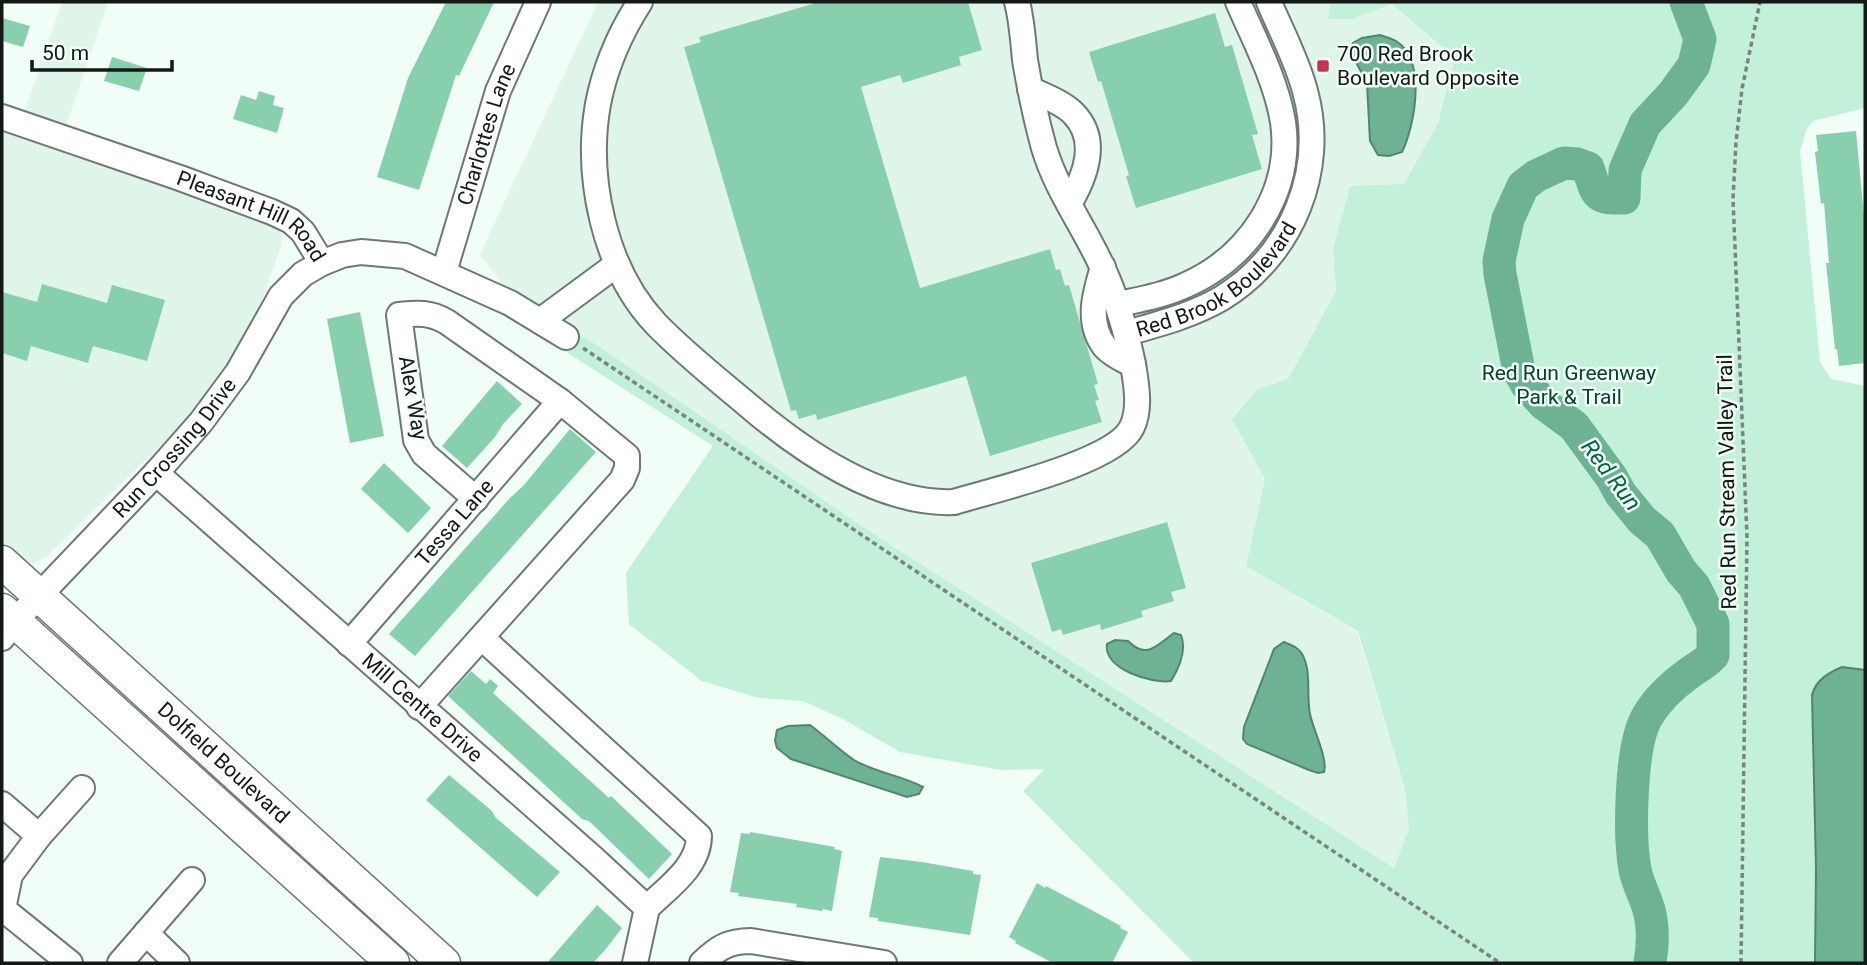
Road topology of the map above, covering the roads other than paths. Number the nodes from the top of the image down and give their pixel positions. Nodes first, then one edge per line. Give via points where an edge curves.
1 (538, 2) edge
2 (640, 2) edge
3 (1017, 2) edge
4 (1238, 2) edge
5 (1269, 2) edge
6 (1030, 89) junction
7 (2, 117) edge
8 (1069, 204) junction
9 (322, 263) junction
10 (616, 265) junction
11 (1103, 267) junction
12 (444, 272) junction
13 (1119, 304) junction
14 (540, 321) junction
15 (1127, 333) junction
16 (566, 337) road end
17 (1133, 365) junction
18 (560, 401) junction
19 (156, 474) junction
20 (476, 499) junction
21 (2, 562) edge
22 (38, 597) junction
23 (6, 623) edge
24 (482, 638) junction
25 (349, 644) junction
26 (419, 707) junction
27 (82, 788) dead end
28 (2, 804) edge
29 (39, 836) junction
30 (192, 880) dead end
31 (647, 908) junction
32 (2, 914) edge
33 (146, 933) junction
34 (70, 963) edge
35 (120, 963) edge
36 (177, 963) edge
37 (393, 963) edge
38 (444, 963) edge
39 (635, 963) edge
40 (702, 963) edge
41 (884, 963) edge

1 - 12 street, Charlottes Lane via 498,91
2 - 10 street via 619,39 598,105 597,185
3 - 6 street
4 - 13 street, Red Brook Boulevard via 1269,74 1283,124 1284,151 1271,203 1239,250 1206,275
5 - 15 street, Red Brook Boulevard via 1297,66 1311,123 1307,184 1297,213 1282,241 1240,286 1194,311
6 - 8 street via 1055,180
6 - 8 street via 1074,113 1083,128 1087,165
7 - 9 street, Pleasant Hill Road via 272,212 303,232
8 - 11 street
9 - 12 street, Pleasant Hill Road via 342,255 380,252 405,256
9 - 19 street, Run Crossing Drive via 281,296 238,372
10 - 14 street
10 - 17 street via 655,323 782,434 869,484 935,503 954,502 1104,453 1132,427 1137,386
11 - 13 street
11 - 17 street via 1093,306 1095,327 1105,346
12 - 14 street, Pleasant Hill Road
13 - 15 street, Red Brook Boulevard
14 - 16 street, Pleasant Hill Road
15 - 17 street
18 - 20 street, Tessa Lane
18 - 20 street, Alex Way via 434,314 399,315 416,440 424,454
18 - 24 street via 620,449 627,456 628,468
19 - 22 street, Run Crossing Drive
19 - 25 street, Mill Centre Drive
20 - 25 street, Tessa Lane
21 - 22 main road, Dolfield Boulevard
22 - 23 street, Run Crossing Drive
22 - 38 main road, Dolfield Boulevard
23 - 37 main road, Dolfield Boulevard
24 - 26 street
24 - 31 street via 699,836 694,860
25 - 26 street, Mill Centre Drive
26 - 31 street, Mill Centre Drive
27 - 29 street
28 - 29 street
29 - 32 street via 10,875
30 - 33 street
31 - 39 street
32 - 34 street
33 - 35 street
33 - 36 street
40 - 41 street via 720,946 737,941

